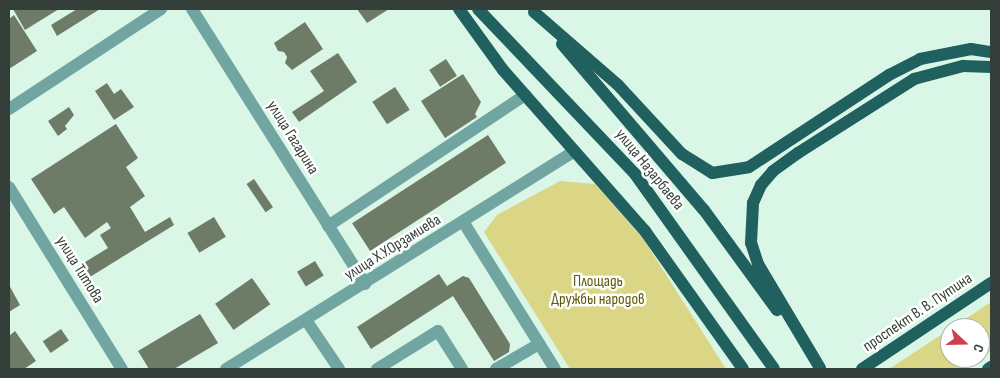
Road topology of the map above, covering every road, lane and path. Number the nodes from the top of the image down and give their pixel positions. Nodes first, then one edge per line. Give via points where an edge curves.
1 (161, 9) edge
2 (192, 9) edge
3 (459, 9) edge
4 (478, 9) edge
5 (532, 11) edge
6 (991, 52) edge
7 (991, 67) edge
8 (525, 95) junction
9 (9, 108) edge
10 (575, 151) junction
11 (9, 187) edge
12 (464, 223) junction
13 (328, 226) junction
14 (991, 283) edge
15 (364, 284) junction
16 (306, 320) junction
17 (539, 344) junction
18 (820, 368) edge
19 (122, 369) edge
20 (226, 369) edge
21 (339, 369) edge
22 (377, 369) edge
23 (462, 369) edge
24 (496, 369) edge
25 (555, 369) edge
26 (743, 369) edge
27 (774, 369) edge
28 (862, 369) edge

1 - 9 street
2 - 13 street, улица Гагарина
3 - 8 main road via 486,49
4 - 27 main road, улица Назарбаева via 635,174
5 - 6 main road via 618,85 682,154 712,172 749,167 889,75 920,59 971,50
5 - 18 main road, улица Назарбаева via 698,203
7 - 18 main road via 962,66 914,79 798,153 773,171 761,185 753,203 749,228 751,243 758,264
8 - 10 main road
8 - 13 street
10 - 12 street, улица Х.У.Орзамиева
10 - 26 main road via 645,231
11 - 19 street, улица Титова
12 - 15 street, улица Х.У.Орзамиева
12 - 17 street
13 - 15 street, улица Гагарина
14 - 28 main road, проспект В. В. Путина
15 - 16 street, улица Х.У.Орзамиева
16 - 20 street, улица Х.У.Орзамиева
16 - 21 street
17 - 24 street
17 - 25 street
22 - 23 street via 438,330

